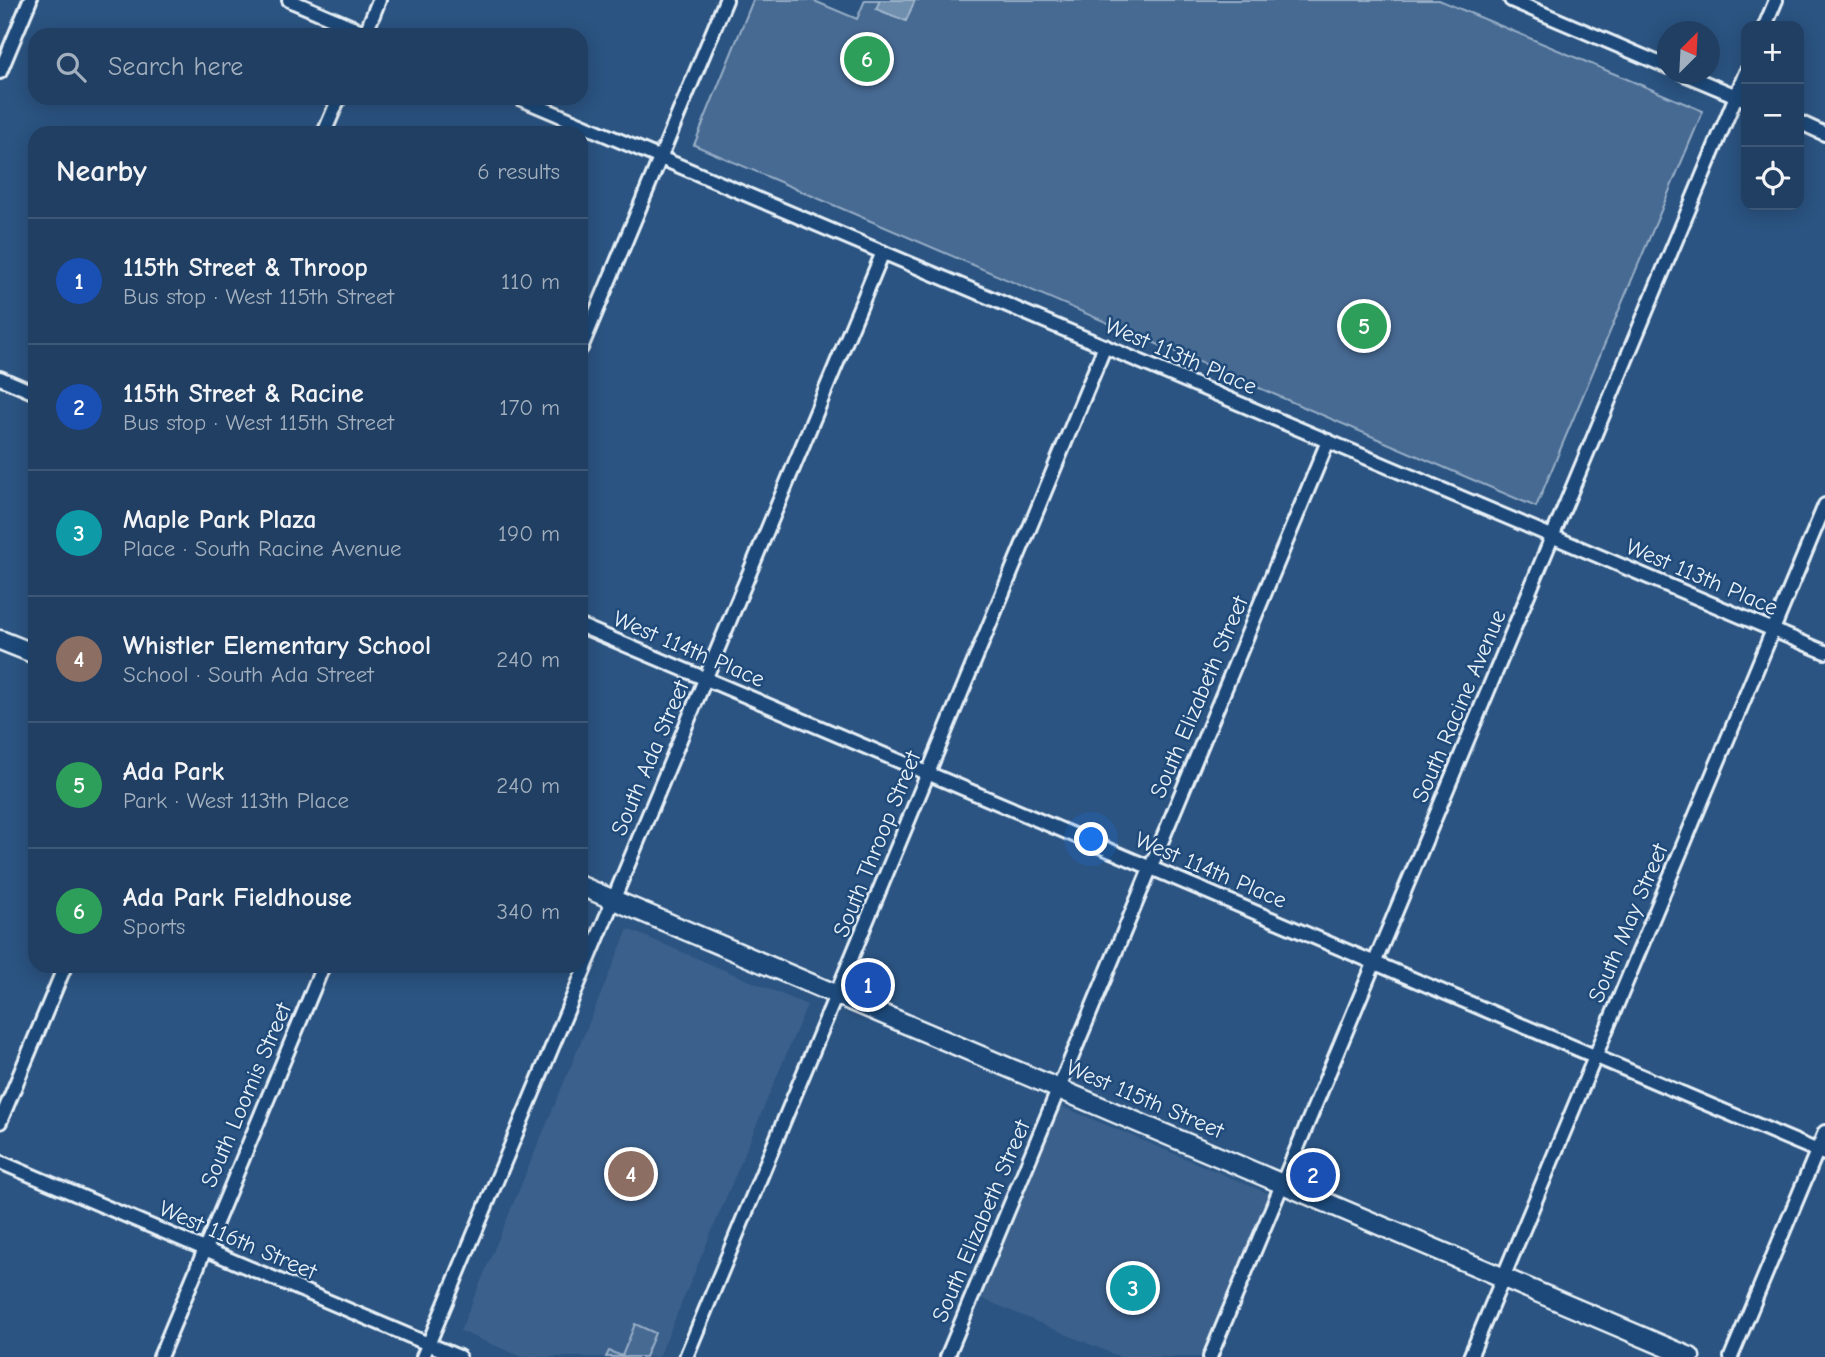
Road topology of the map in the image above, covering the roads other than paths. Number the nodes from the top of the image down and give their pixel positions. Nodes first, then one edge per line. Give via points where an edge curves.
1 (30, 0) edge
2 (289, 0) edge
3 (380, 0) edge
4 (726, 0) edge
5 (1511, 0) edge
6 (1776, 0) edge
7 (1767, 21) edge
8 (353, 28) edge
9 (369, 28) edge
10 (1657, 62) edge
11 (0, 72) edge
12 (1708, 84) edge
13 (1741, 98) edge
14 (336, 105) edge
15 (535, 105) edge
16 (1804, 124) edge
17 (327, 126) edge
18 (585, 126) edge
19 (588, 127) edge
20 (1825, 134) edge
21 (660, 158) junction
22 (883, 252) junction
23 (588, 331) edge
24 (1105, 346) junction
25 (0, 378) edge
26 (28, 390) edge
27 (1328, 441) junction
28 (1825, 505) edge
29 (1552, 537) junction
30 (588, 629) edge
31 (1773, 630) junction
32 (0, 639) edge
33 (28, 651) edge
34 (1825, 652) edge
35 (706, 679) junction
36 (929, 773) junction
37 (1151, 867) junction
38 (588, 889) edge
39 (614, 900) junction
40 (588, 962) edge
41 (1375, 962) junction
42 (62, 973) edge
43 (320, 973) edge
44 (584, 973) edge
45 (837, 995) junction
46 (1595, 1056) junction
47 (1059, 1089) junction
48 (0, 1122) edge
49 (1825, 1132) edge
50 (1821, 1152) edge
51 (0, 1162) edge
52 (1282, 1184) junction
53 (205, 1249) junction
54 (1503, 1278) junction
55 (429, 1344) junction
56 (160, 1357) edge
57 (423, 1357) edge
58 (459, 1357) edge
59 (686, 1357) edge
60 (947, 1357) edge
61 (1210, 1357) edge
62 (1470, 1357) edge
63 (1690, 1357) edge
64 (1731, 1357) edge

1 - 11 street
2 - 8 street
3 - 9 street
4 - 21 street
5 - 10 street
6 - 7 street
12 - 13 street
13 - 29 street, South Racine Avenue
14 - 17 street
15 - 18 street, West 113th Place
16 - 20 street
19 - 21 street, West 113th Place
21 - 22 street, West 113th Place
21 - 23 street
22 - 24 street, West 113th Place
22 - 35 street, South Ada Street
24 - 27 street, West 113th Place
24 - 36 street, South Throop Street
25 - 26 street
27 - 29 street, West 113th Place
27 - 37 street, South Elizabeth Street
28 - 31 street, South May Street
29 - 31 street, West 113th Place
29 - 41 street, South Racine Avenue
30 - 35 street, West 114th Place
31 - 34 street, West 113th Place
31 - 46 street, South May Street
32 - 33 street
35 - 36 street, West 114th Place
35 - 39 street, South Ada Street
36 - 37 street, West 114th Place
36 - 45 street, South Throop Street
37 - 41 street, West 114th Place
37 - 47 street, South Elizabeth Street
38 - 39 street, West 115th Street
39 - 40 street, South Ada Street
39 - 45 street, West 115th Street
41 - 46 street, West 114th Place
41 - 52 street, South Racine Avenue
42 - 48 street
43 - 53 street, South Loomis Street
44 - 55 street, South Ada Street
45 - 47 street, West 115th Street
45 - 59 street, South Throop Street
46 - 50 street, West 114th Place
46 - 54 street, South May Street
47 - 52 street, West 115th Street
47 - 60 street, South Elizabeth Street
49 - 50 street
50 - 64 street
51 - 53 street, West 116th Street
52 - 54 street, West 115th Street
52 - 61 street, South Racine Avenue
53 - 55 street, West 116th Street
53 - 56 street, South Loomis Street
54 - 62 street, South May Street
54 - 63 street, West 115th Street
55 - 57 street, South Ada Street
55 - 58 street, West 116th Street

